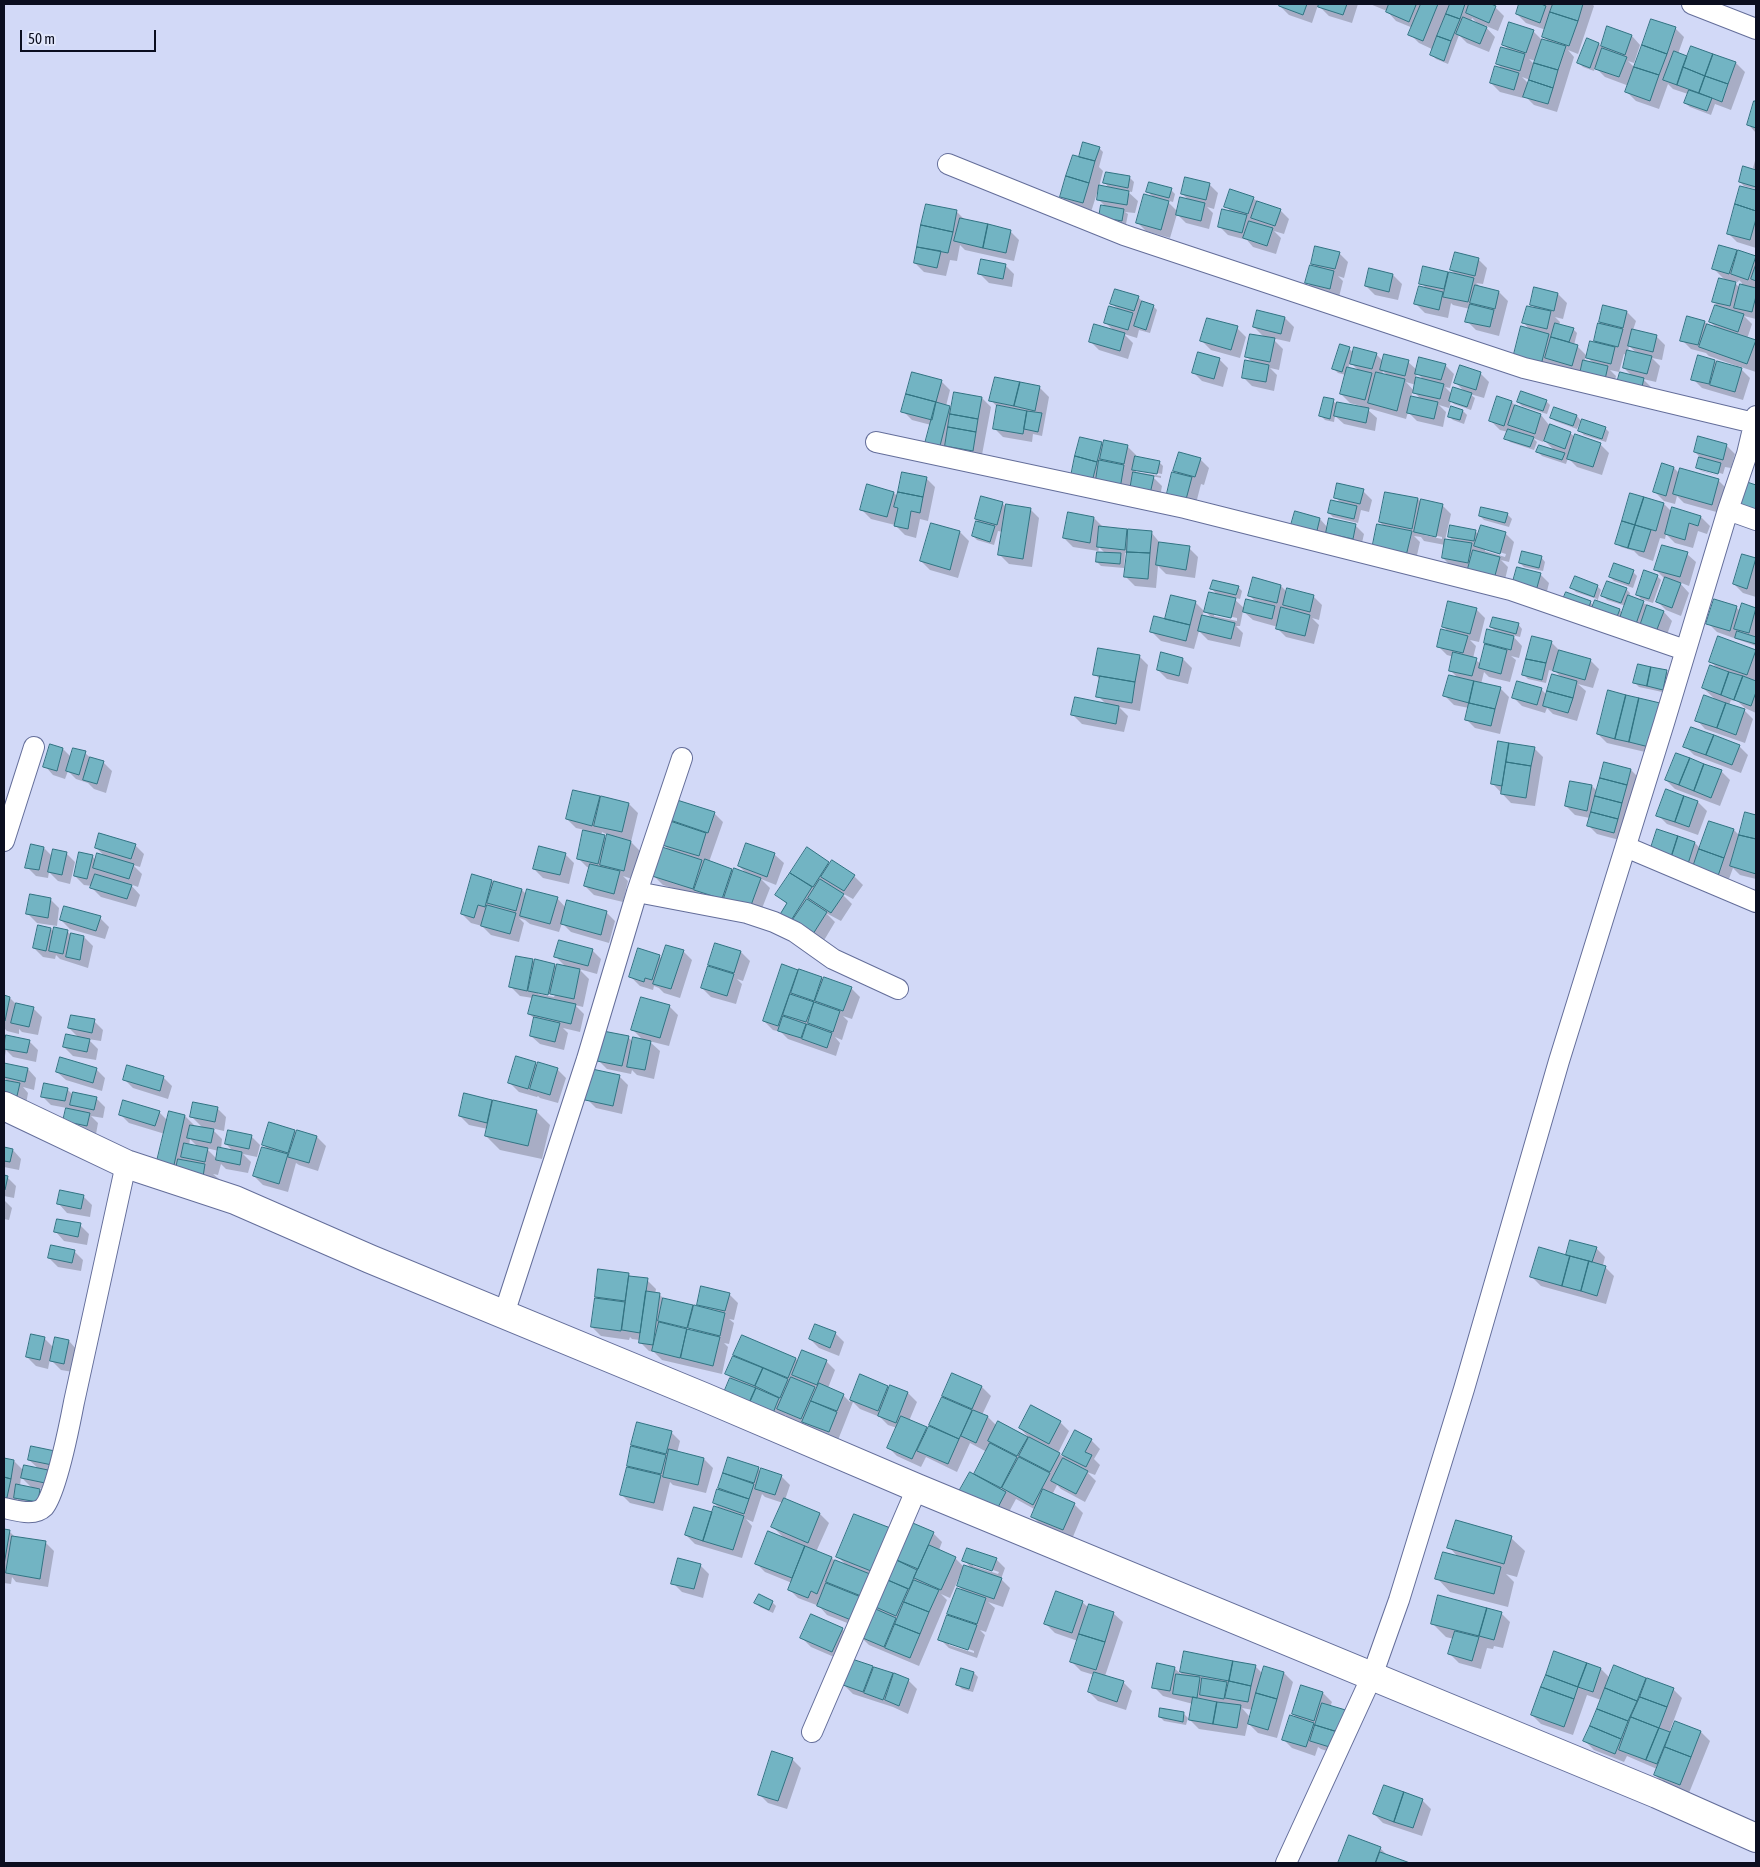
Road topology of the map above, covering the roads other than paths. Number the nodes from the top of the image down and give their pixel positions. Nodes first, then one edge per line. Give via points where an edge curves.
1 (1692, 4) edge
2 (1756, 29) edge
3 (948, 164) dead end
4 (1755, 420) edge
5 (876, 442) dead end
6 (1728, 510) junction
7 (1756, 520) edge
8 (1686, 650) junction
9 (34, 747) dead end
10 (682, 758) dead end
11 (4, 841) edge
12 (1626, 846) junction
13 (637, 892) junction
14 (1756, 902) edge
15 (898, 989) dead end
16 (4, 1106) edge
17 (126, 1164) junction
18 (504, 1314) junction
19 (917, 1488) junction
20 (4, 1508) edge
21 (1372, 1676) junction
22 (812, 1732) dead end
23 (1756, 1838) edge
24 (1286, 1863) edge

1 - 2 street
3 - 4 street via 1124,235 1524,368
4 - 6 street via 1748,454
5 - 8 street via 1185,508 1502,588
6 - 7 street
6 - 8 street
8 - 12 street
9 - 11 street
10 - 13 street
12 - 14 street
12 - 21 street via 1559,1061 1461,1399
13 - 15 street via 774,922 795,932 833,959
13 - 18 street via 587,1059
16 - 17 main road
17 - 18 main road via 235,1200
17 - 20 street via 65,1444 50,1496 37,1512
18 - 19 main road
19 - 21 main road
19 - 22 street
21 - 23 main road
21 - 24 street

